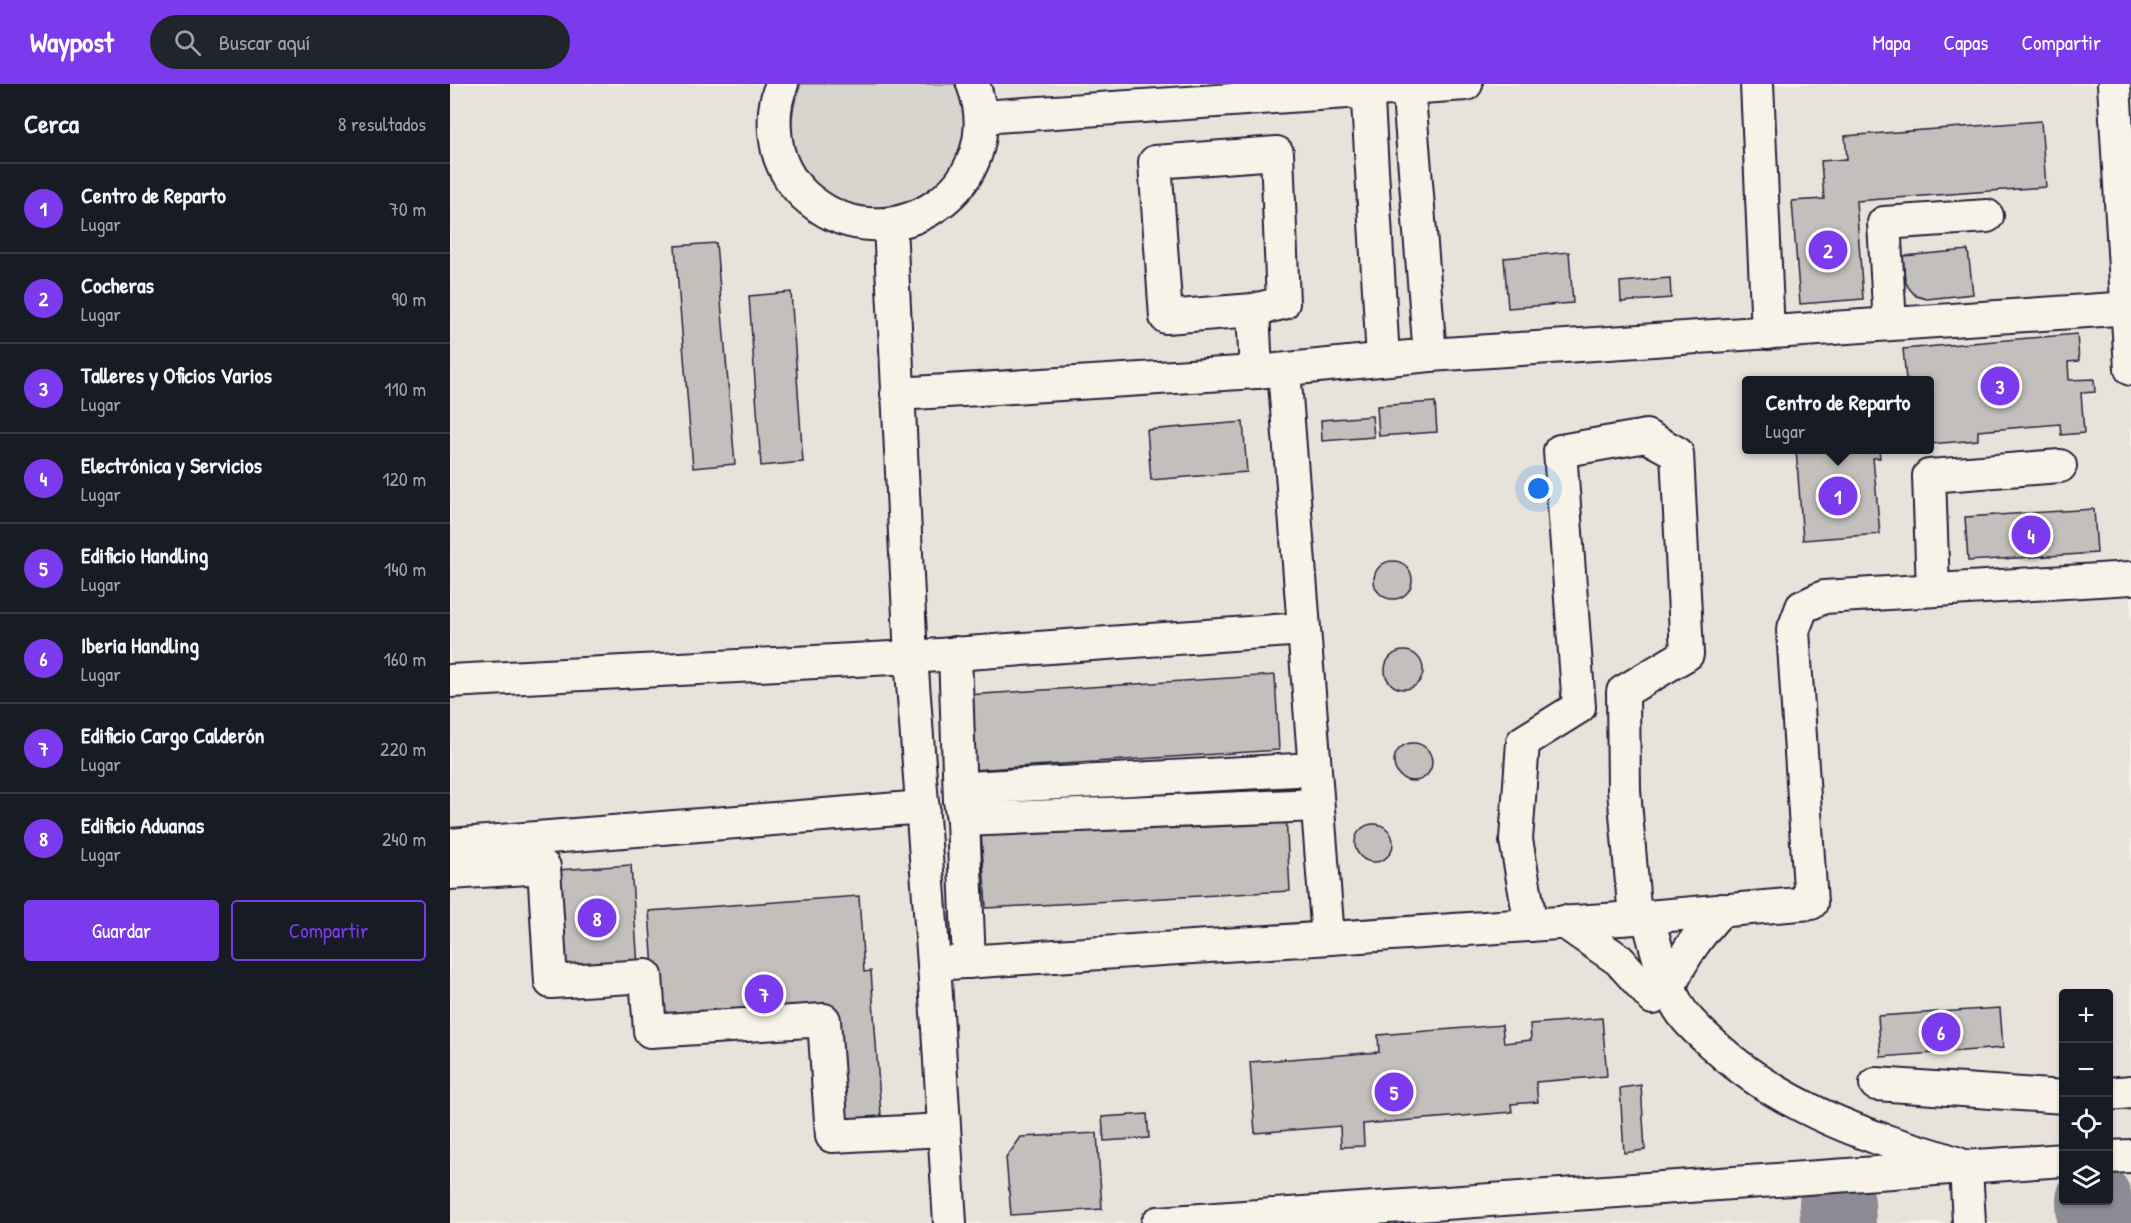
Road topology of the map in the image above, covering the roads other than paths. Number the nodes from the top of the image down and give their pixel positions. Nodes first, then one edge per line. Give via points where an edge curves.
1 (782, 84) edge
2 (973, 84) edge
3 (1466, 84) edge
4 (1757, 84) edge
5 (2114, 84) edge
6 (1409, 86) edge
7 (1367, 87) edge
8 (1170, 94) edge
9 (981, 117) junction
10 (1987, 216) dead end
11 (890, 225) junction
12 (2129, 308) edge
13 (1253, 310) junction
14 (1890, 324) junction
15 (1768, 333) junction
16 (1430, 355) junction
17 (1383, 359) junction
18 (2131, 369) edge
19 (1270, 371) junction
20 (897, 393) junction
21 (2060, 466) dead end
22 (2131, 578) edge
23 (1934, 590) junction
24 (1303, 629) junction
25 (955, 653) junction
26 (911, 657) junction
27 (450, 681) edge
28 (1623, 692) junction
29 (1579, 707) junction
30 (1314, 769) junction
31 (1317, 804) junction
32 (923, 807) junction
33 (962, 810) junction
34 (450, 845) edge
35 (450, 873) edge
36 (1721, 910) junction
37 (1636, 918) junction
38 (1564, 922) junction
39 (1531, 925) junction
40 (1328, 938) junction
41 (969, 962) junction
42 (934, 964) junction
43 (1661, 992) junction
44 (1876, 1084) dead end
45 (2131, 1092) edge
46 (2113, 1094) edge
47 (2059, 1097) edge
48 (943, 1130) junction
49 (2131, 1156) edge
50 (2113, 1157) edge
51 (2059, 1160) edge
52 (1966, 1167) junction
53 (1913, 1169) junction
54 (950, 1223) edge
55 (1158, 1223) edge
56 (1969, 1223) edge

1 - 11 street via 776,96 773,130 781,162 799,191 825,212 856,224
2 - 9 street
3 - 6 street
4 - 15 street
5 - 12 street
6 - 7 street
6 - 16 street
7 - 8 street
7 - 17 street
8 - 9 street
9 - 11 street via 978,148 966,176 946,200 920,217
10 - 14 street via 1884,223
11 - 20 street
12 - 14 street
12 - 18 street
13 - 13 street via 1283,303 1277,153 1155,162 1166,316
13 - 19 street
14 - 15 street
15 - 16 street
16 - 17 street
17 - 19 street
19 - 20 street
19 - 24 street
20 - 26 street
21 - 23 street via 1929,476
22 - 23 street
23 - 36 street via 1824,597 1802,607 1793,631 1811,903
24 - 25 street
24 - 30 street
25 - 26 street
25 - 33 street
26 - 27 street
26 - 32 street
28 - 29 street
28 - 29 street via 1687,654 1677,453 1646,436 1560,451
28 - 37 street via 1624,790
29 - 39 street via 1523,742 1516,840
30 - 31 street
30 - 33 street via 968,788
31 - 33 street
31 - 40 street
32 - 34 street
32 - 42 street
33 - 41 street
35 - 48 street via 544,867 551,982 646,976 650,1031 824,1020 832,1136
36 - 37 street
36 - 43 street via 1695,939
37 - 38 street
37 - 43 street
38 - 39 street
38 - 43 street
39 - 40 street
40 - 41 street
41 - 42 street
42 - 48 street
43 - 52 street via 1754,1079 1846,1126
43 - 53 street via 1680,1032 1715,1065 1798,1121
44 - 47 street
45 - 46 street
48 - 54 street
49 - 50 street
51 - 52 street
52 - 53 street
52 - 56 street
53 - 55 street

